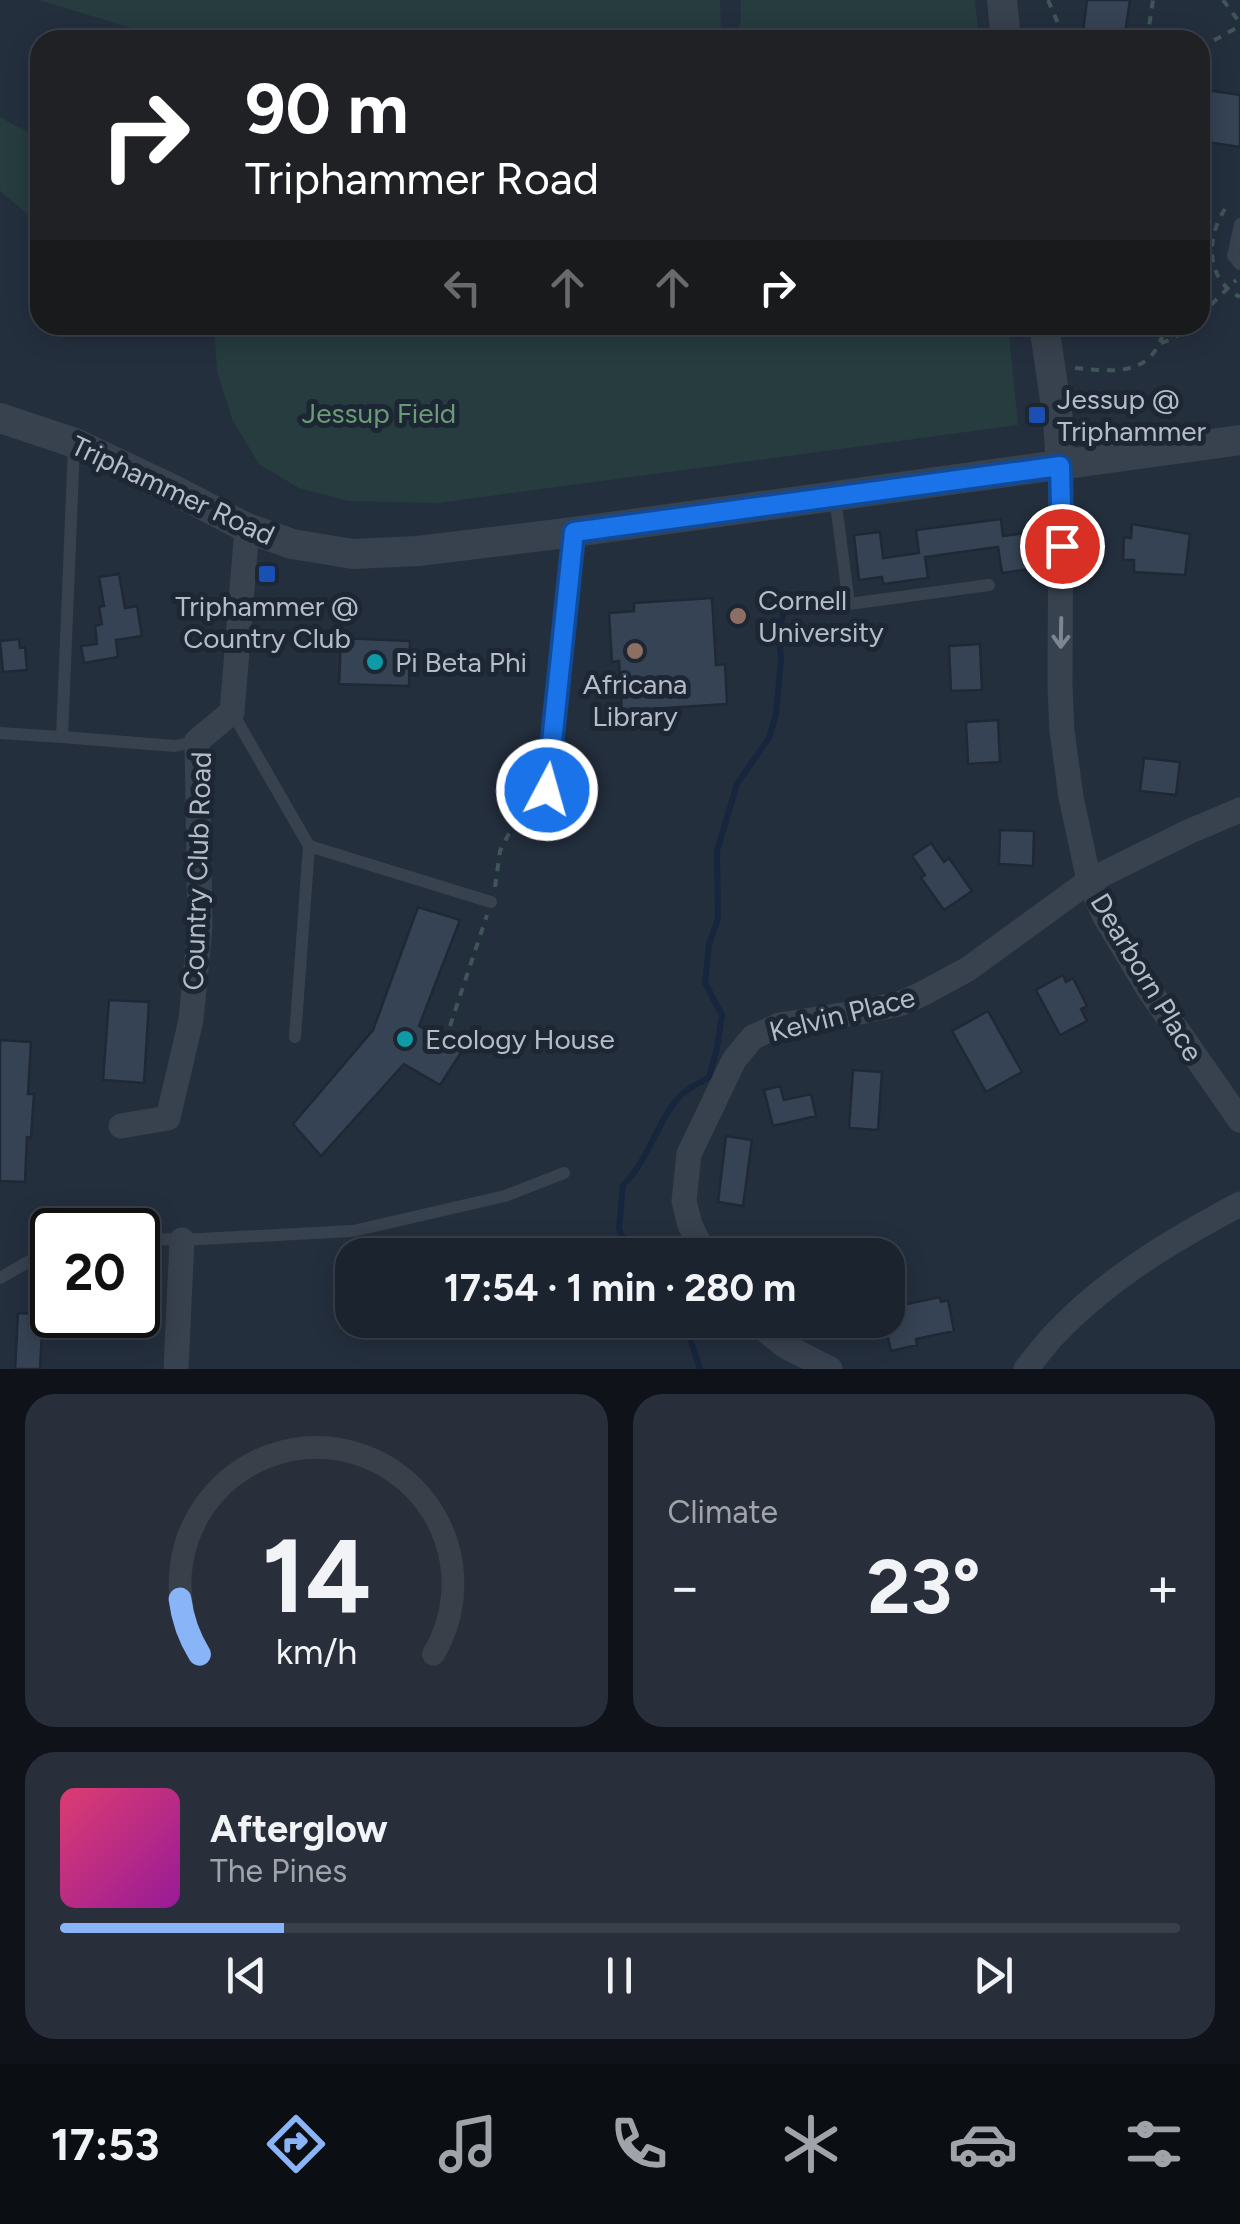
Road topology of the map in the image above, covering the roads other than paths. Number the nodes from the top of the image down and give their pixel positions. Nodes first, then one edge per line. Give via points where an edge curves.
1 (1002, 0) edge
2 (1005, 30) edge
3 (1240, 224) edge
4 (1240, 264) edge
5 (1045, 335) edge
6 (0, 418) edge
7 (1240, 440) edge
8 (74, 443) junction
9 (1060, 466) junction
10 (835, 497) junction
11 (248, 528) junction
12 (574, 532) junction
13 (989, 586) dead end
14 (232, 712) junction
15 (0, 732) edge
16 (62, 737) junction
17 (197, 741) junction
18 (547, 790) dead end
19 (1240, 810) edge
20 (310, 846) junction
21 (1089, 881) junction
22 (491, 902) dead end
23 (295, 1036) dead end
24 (1240, 1120) edge
25 (121, 1126) dead end
26 (564, 1173) dead end
27 (1240, 1204) edge
28 (697, 1238) edge
29 (160, 1239) edge
30 (182, 1240) junction
31 (30, 1261) edge
32 (0, 1278) edge
33 (775, 1338) edge
34 (176, 1369) edge
35 (830, 1369) edge
36 (1026, 1369) edge

1 - 2 street
3 - 4 lane via 1234,256
5 - 9 street
6 - 8 street, Triphammer Road
7 - 9 street, Triphammer Road
8 - 11 street, Triphammer Road
8 - 16 lane
9 - 10 street, Triphammer Road
9 -> 21 street, Dearborn Place via 1062,731
10 - 12 street, Triphammer Road
10 - 13 lane via 849,604
11 - 12 street, Triphammer Road via 353,554
11 - 14 street
12 - 18 lane
14 - 17 street, Country Club Road
14 - 20 lane
15 - 16 lane
16 - 17 lane via 175,746
17 - 25 street, Country Club Road via 200,928 191,1020 168,1118
19 - 21 street, Kelvin Place
20 - 22 lane
20 - 23 lane
21 - 24 street, Dearborn Place via 1150,990
21 - 28 street, Kelvin Place via 968,969 922,994 899,1004 780,1024 754,1037 734,1060 688,1154 684,1201
26 - 30 lane via 504,1196 353,1231
27 - 36 street via 1121,1276
29 - 30 lane
30 - 34 street
31 - 32 lane
33 - 35 street

